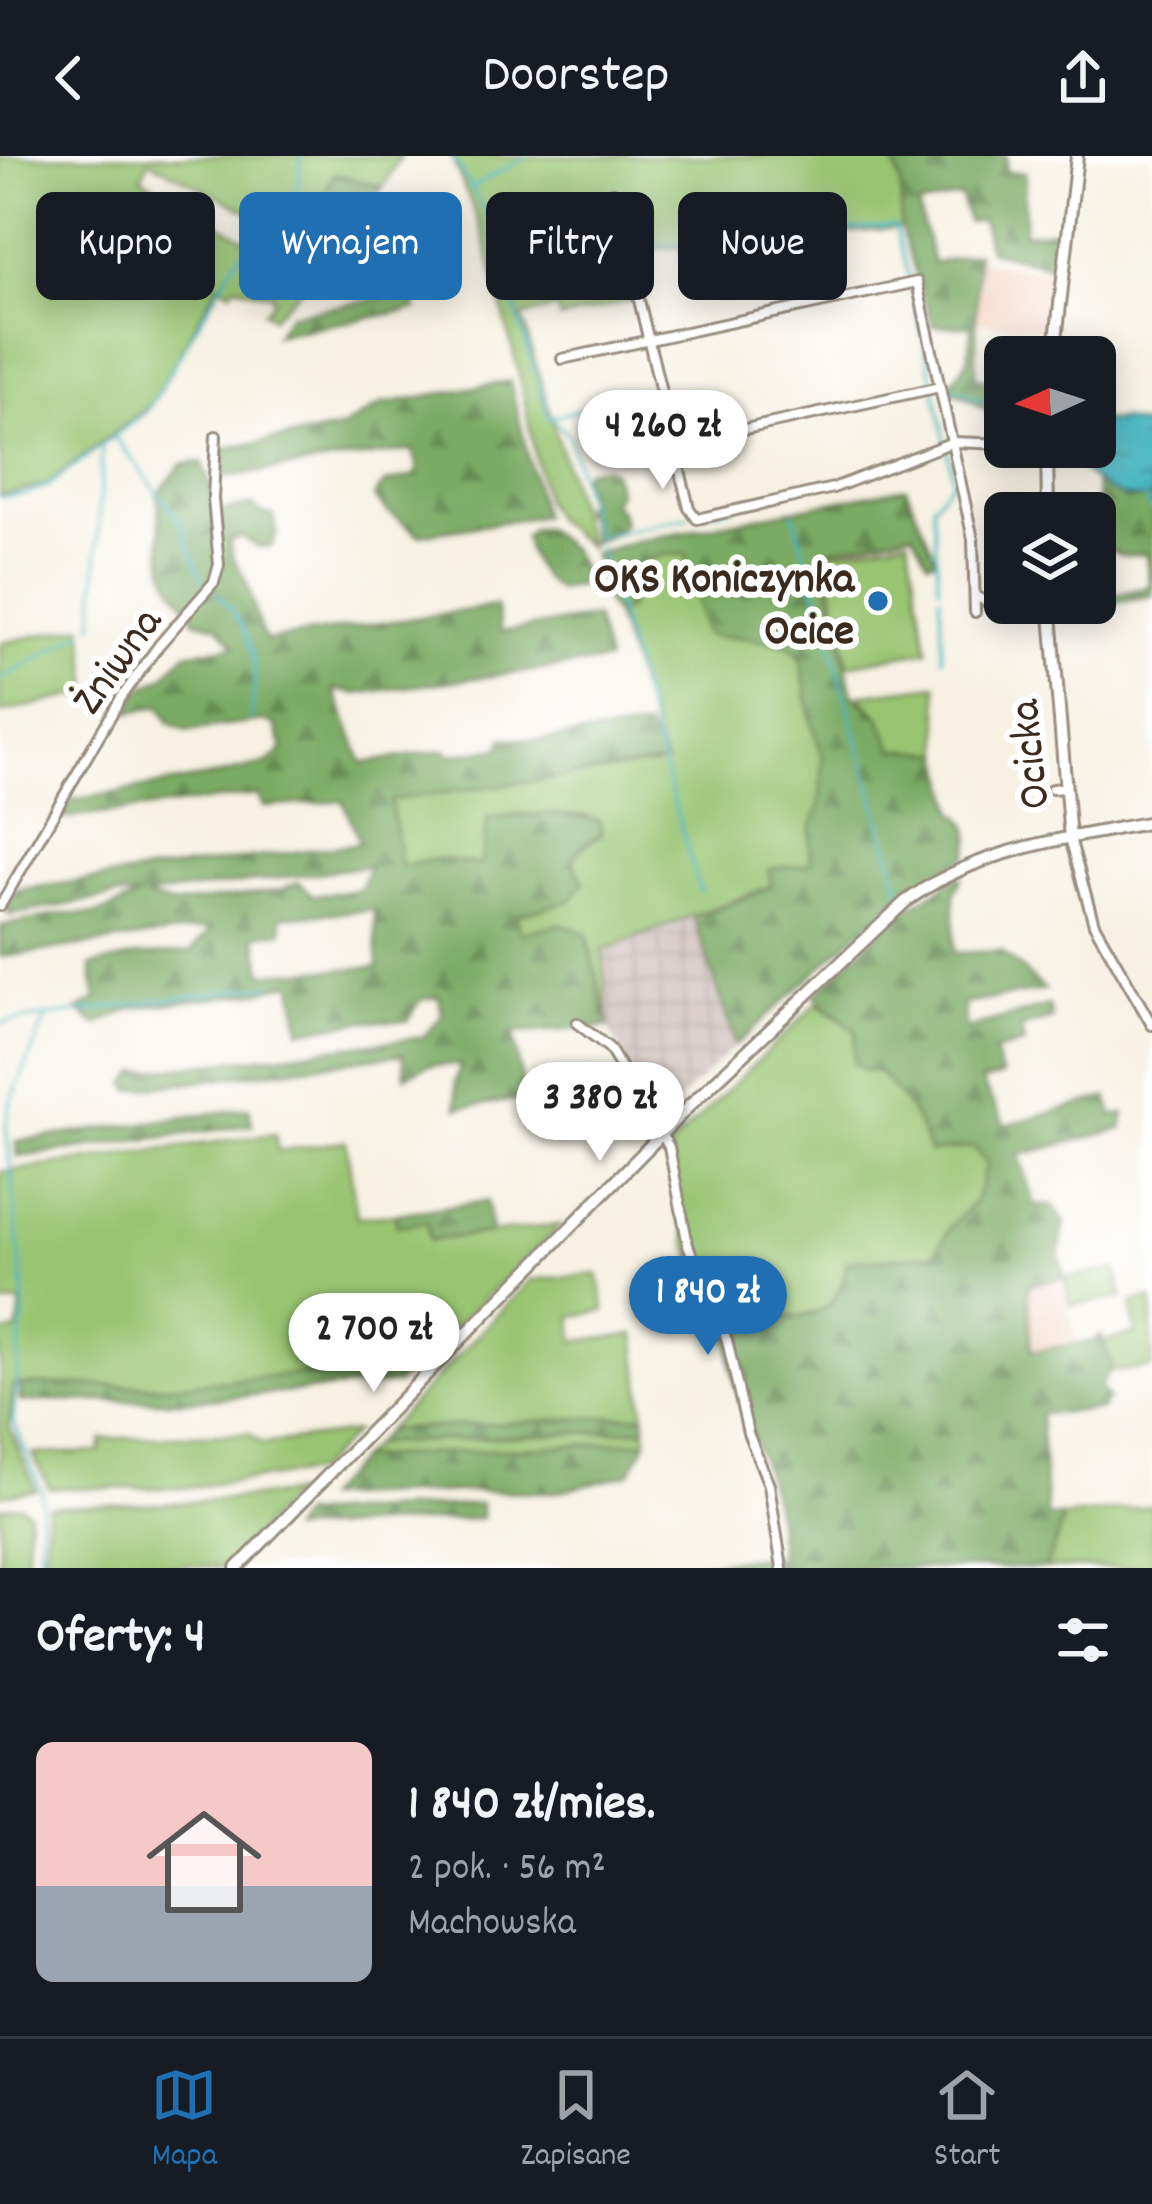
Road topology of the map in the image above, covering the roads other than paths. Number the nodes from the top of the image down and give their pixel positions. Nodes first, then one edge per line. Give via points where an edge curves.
1 (1077, 156) edge
2 (638, 300) edge
3 (1056, 336) edge
4 (648, 343) junction
5 (562, 358) dead end
6 (940, 386) junction
7 (216, 436) dead end
8 (952, 442) junction
9 (984, 443) edge
10 (675, 444) junction
11 (975, 596) junction
12 (984, 600) edge
13 (975, 612) dead end
14 (1051, 624) edge
15 (1152, 822) edge
16 (1070, 838) junction
17 (0, 906) edge
18 (577, 1023) dead end
19 (1152, 1025) edge
20 (660, 1136) junction
21 (236, 1568) edge
22 (782, 1568) edge

1 - 3 street
2 - 4 street
4 - 5 street
4 - 6 street via 917,282
4 - 10 street
6 - 8 street
6 - 10 street
7 - 17 street, Żniwna via 214,582 121,698
8 - 9 street
8 - 10 street via 833,488 697,519
8 - 11 street via 973,539
11 - 12 street
11 - 13 street
14 - 16 street, Ocicka via 1058,788
15 - 16 street
16 - 19 street, Ocicka via 1094,924
16 - 20 street via 972,862 922,889
18 - 20 street via 609,1048
20 - 21 street
20 - 22 street via 769,1485

